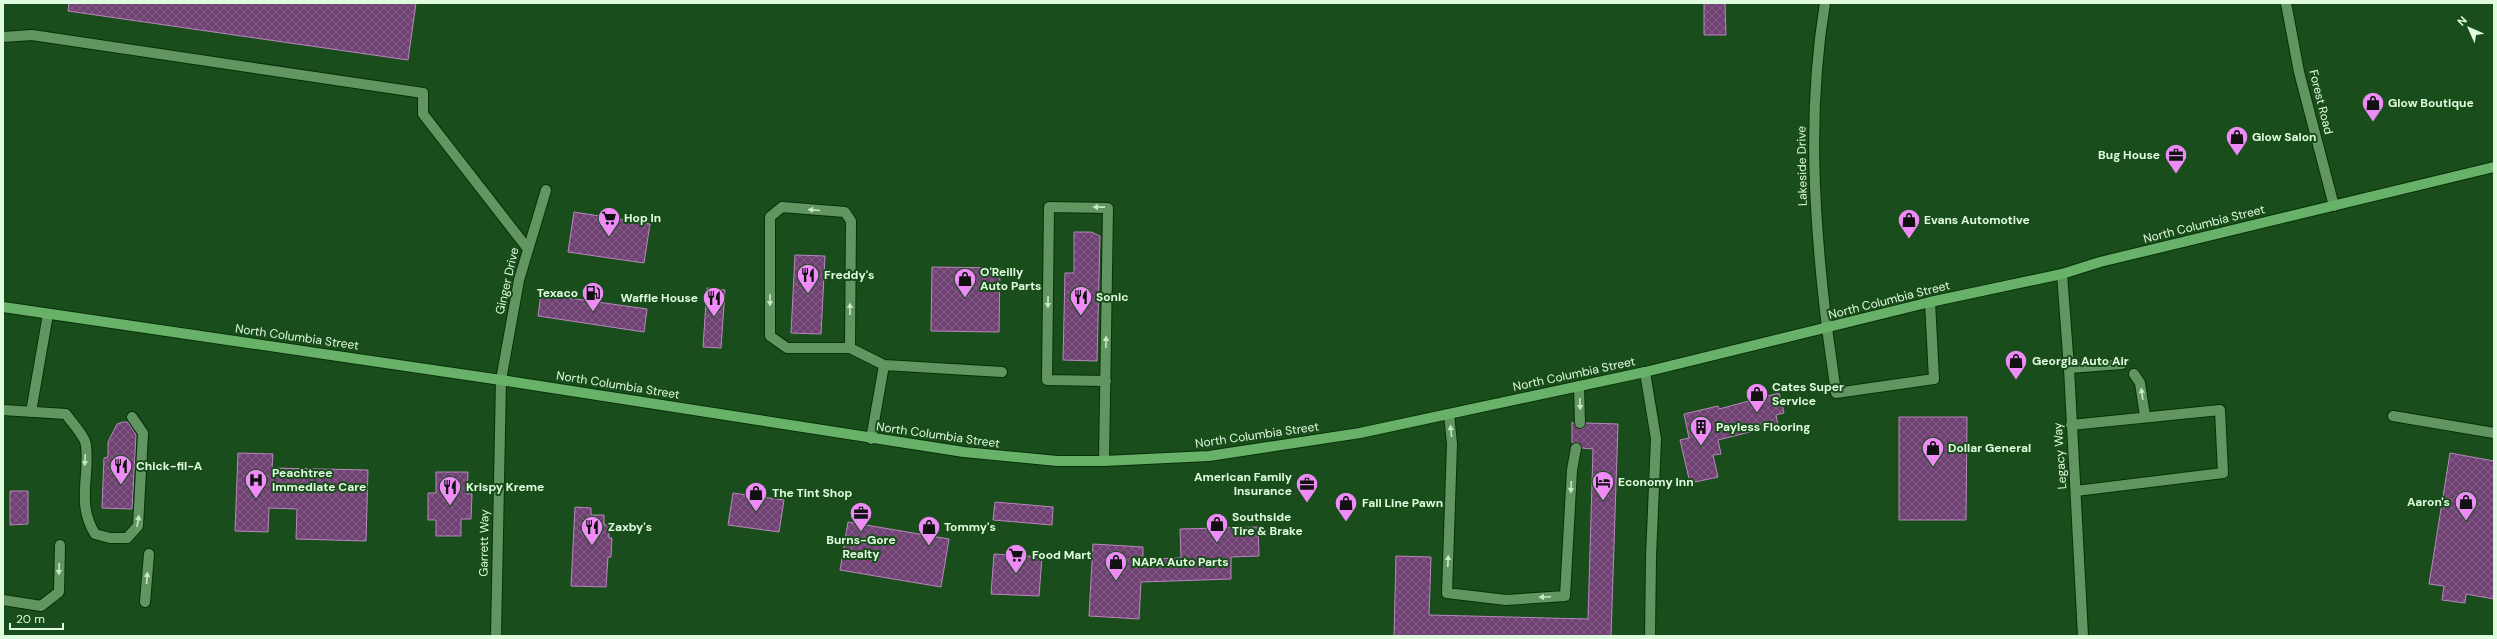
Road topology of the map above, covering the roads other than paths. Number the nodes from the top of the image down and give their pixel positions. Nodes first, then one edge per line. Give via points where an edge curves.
1 (1825, 3) edge
2 (2286, 3) edge
3 (3, 37) edge
4 (2494, 167) edge
5 (546, 190) dead end
6 (2334, 206) junction
7 (528, 249) junction
8 (2062, 274) junction
9 (1930, 302) junction
10 (3, 307) edge
11 (48, 314) junction
12 (1828, 328) junction
13 (850, 348) junction
14 (2122, 364) dead end
15 (884, 365) junction
16 (2069, 368) junction
17 (1002, 372) dead end
18 (1645, 372) junction
19 (2134, 374) dead end
20 (500, 380) junction
21 (1106, 381) junction
22 (1579, 386) junction
23 (3, 410) edge
24 (31, 412) junction
25 (1449, 414) junction
26 (2145, 416) junction
27 (2393, 416) dead end
28 (132, 417) dead end
29 (1580, 423) dead end
30 (2071, 425) junction
31 (2494, 433) edge
32 (871, 439) junction
33 (1576, 448) dead end
34 (1104, 461) junction
35 (2076, 491) junction
36 (60, 545) dead end
37 (149, 554) dead end
38 (3, 600) edge
39 (145, 602) dead end
40 (496, 636) edge
41 (1650, 636) edge
42 (2083, 636) edge

1 - 12 street, Lakeside Drive via 1819,41 1813,144 1816,242
2 - 6 street, Forest Road via 2299,72
3 - 7 street via 32,35 423,93 423,114
4 - 6 main road, North Columbia Street
5 - 7 street, Ginger Drive
6 - 8 main road, North Columbia Street
7 - 20 street, Ginger Drive via 519,280
8 - 9 main road, North Columbia Street
8 - 16 street, Legacy Way
9 - 12 main road, North Columbia Street
9 - 12 street, Lakeside Drive via 1934,379 1836,393
10 - 11 main road, North Columbia Street
11 - 20 main road, North Columbia Street
11 - 24 street
12 - 18 main road, North Columbia Street
13 -> 13 street via 851,222 844,212 782,207 770,217 770,336 787,348
13 - 15 street
14 - 16 street
15 - 17 street
15 - 32 street
16 - 30 street, Legacy Way
18 - 22 main road, North Columbia Street
18 - 41 street via 1656,439 1650,557
26 -> 19 street via 2140,383
20 - 32 main road, North Columbia Street
20 - 40 street, Garrett Way
21 -> 21 street via 1108,208 1049,207 1046,380
21 - 34 street
22 - 25 main road, North Columbia Street
22 -> 29 street
23 - 24 street
24 -> 28 street via 66,414 86,444 84,492 88,522 95,534 110,538 128,538 138,526 143,433
33 -> 25 street via 1572,470 1565,596 1506,600 1447,593 1452,444
25 - 34 main road, North Columbia Street via 1360,433 1209,456
26 - 30 street
26 - 35 street via 2220,410 2223,473
27 - 31 street
30 - 35 street, Legacy Way
32 - 34 main road, North Columbia Street via 1010,458
35 - 42 street, Legacy Way
36 -> 38 street via 59,592 42,606
39 -> 37 street

